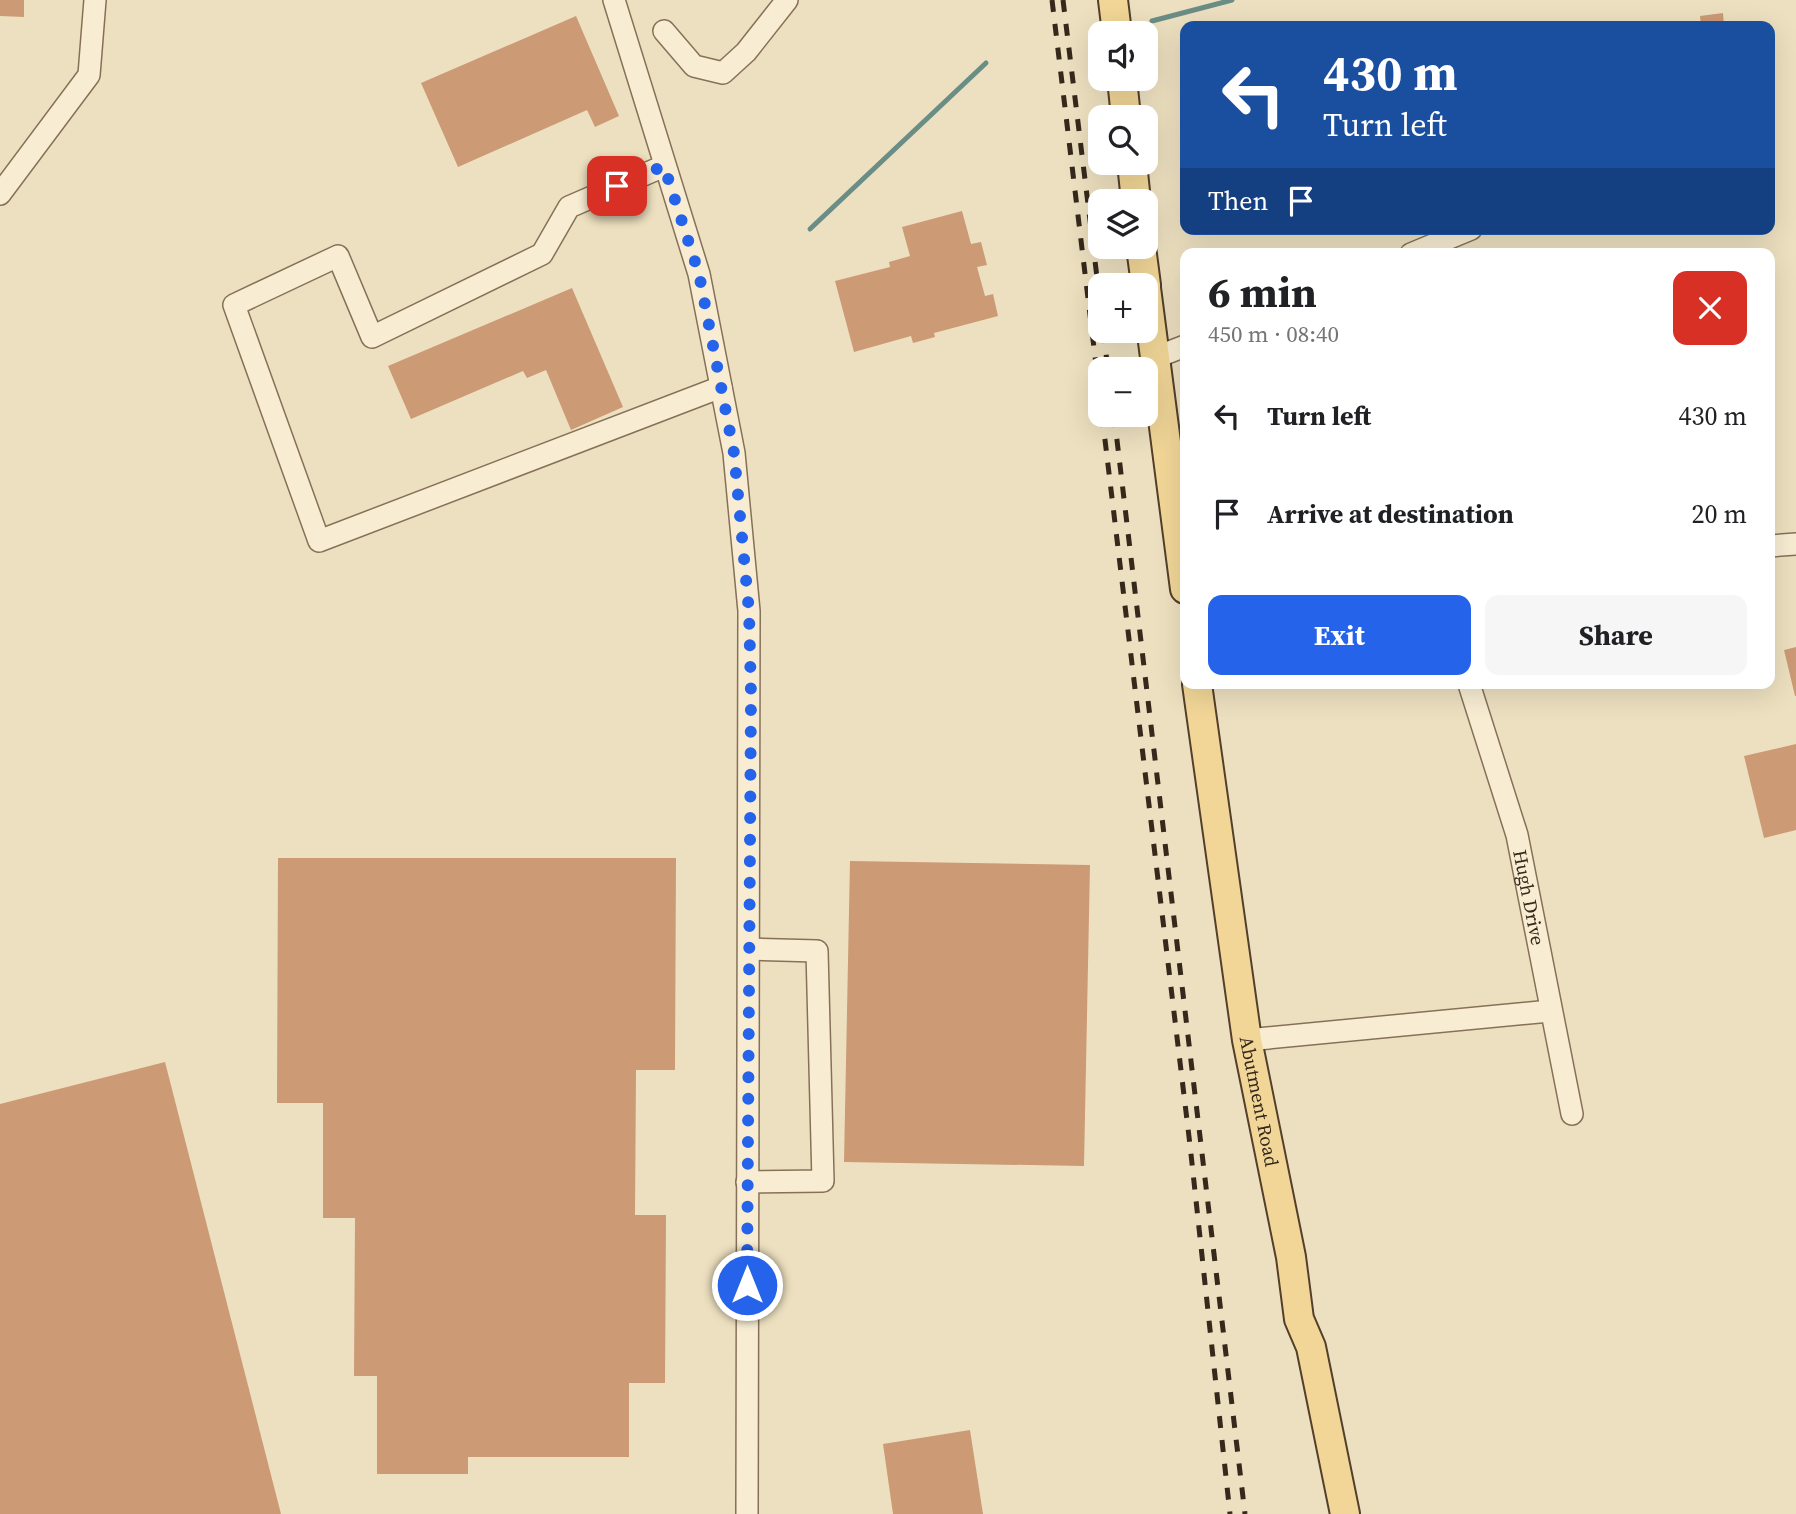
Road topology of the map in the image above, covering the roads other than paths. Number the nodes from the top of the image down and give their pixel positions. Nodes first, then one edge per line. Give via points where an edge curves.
1 (95, 0) edge
2 (614, 0) edge
3 (787, 0) edge
4 (1113, 0) edge
5 (1115, 21) edge
6 (664, 31) dead end
7 (664, 166) junction
8 (0, 194) edge
9 (1457, 235) edge
10 (1425, 248) edge
11 (1180, 348) edge
12 (1157, 357) edge
13 (721, 387) junction
14 (1158, 388) edge
15 (1796, 544) edge
16 (1775, 546) edge
17 (1180, 552) edge
18 (1199, 689) edge
19 (1471, 689) edge
20 (749, 949) junction
21 (1550, 1012) junction
22 (1247, 1040) junction
23 (1572, 1114) dead end
24 (747, 1182) junction
25 (747, 1514) edge
26 (1345, 1514) edge

1 - 8 street via 89,75
2 - 7 street
3 - 6 street via 723,74 694,66
4 - 5 main road
7 - 13 street via 699,274
7 - 13 street via 569,207 542,254 372,337 338,256 234,305 319,541
9 - 10 street
11 - 12 street
13 - 20 street via 734,453 749,611
14 - 17 main road
15 - 16 street
18 - 22 main road, Abutment Road
19 - 21 street, Hugh Drive via 1517,835
20 - 24 street
20 - 24 street via 817,951 823,1181
21 - 22 street
21 - 23 street, Hugh Drive
22 - 26 main road, Abutment Road via 1299,1319 1311,1347
24 - 25 street

